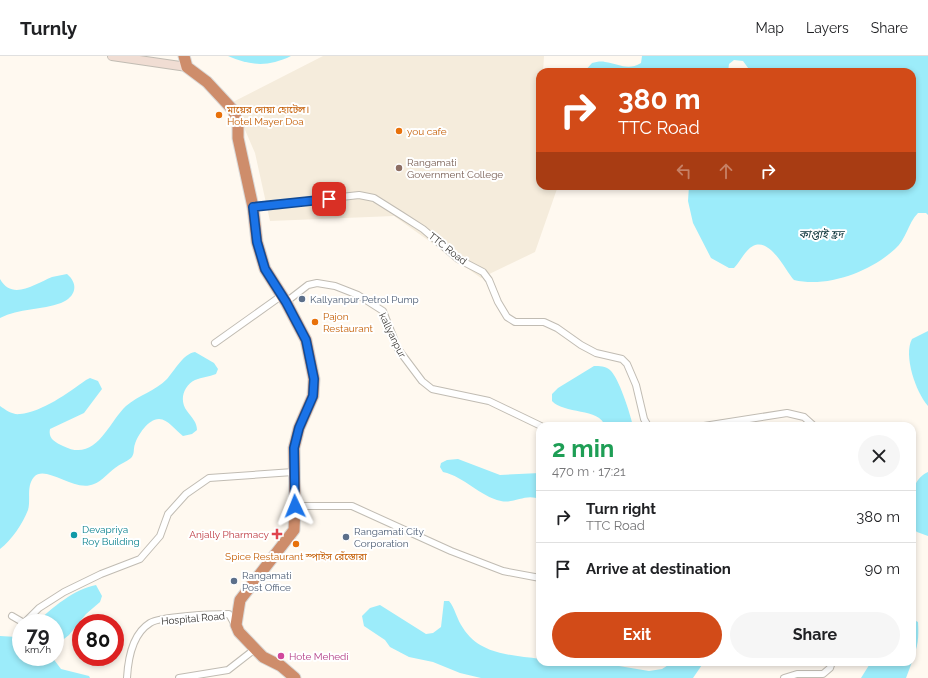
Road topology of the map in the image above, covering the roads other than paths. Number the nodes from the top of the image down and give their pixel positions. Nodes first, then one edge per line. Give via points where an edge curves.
1 (112, 56) edge
2 (186, 62) edge
3 (253, 207) junction
4 (284, 299) junction
5 (215, 343) dead end
6 (646, 422) edge
7 (732, 422) edge
8 (810, 422) edge
9 (536, 424) edge
10 (293, 472) junction
11 (295, 506) junction
12 (536, 577) edge
13 (33, 614) edge
14 (239, 632) junction
15 (255, 649) junction
16 (831, 666) edge
17 (127, 678) edge
18 (179, 678) edge
19 (295, 678) edge
20 (784, 678) edge

1 - 2 main road
2 - 3 highway via 233,110 238,123 238,138
3 - 4 highway via 257,242 265,269
3 - 6 street, TTC Road via 359,195 374,198 423,229 458,258 483,272 507,317 515,322 544,322 596,353 619,357 627,364 636,385
4 - 5 street, kallyanpur
4 - 9 street, kallyanpur via 308,285 317,283 335,286 358,295 383,311 398,349 422,381 432,389 489,400
4 - 10 highway via 306,340 314,379 313,396 299,428 294,448
7 - 8 street via 788,414 804,417
10 - 11 highway
10 - 13 street via 209,478 186,494 168,514 160,536 140,559 64,592
11 - 12 street via 352,506 451,551 503,571
11 - 14 highway via 294,530 240,600 236,625
14 - 15 highway
14 - 17 street, Hospital Road via 229,614 167,619 150,623 136,638 128,662
15 - 18 street via 228,670
15 - 19 highway
16 - 20 street via 823,674 797,674

